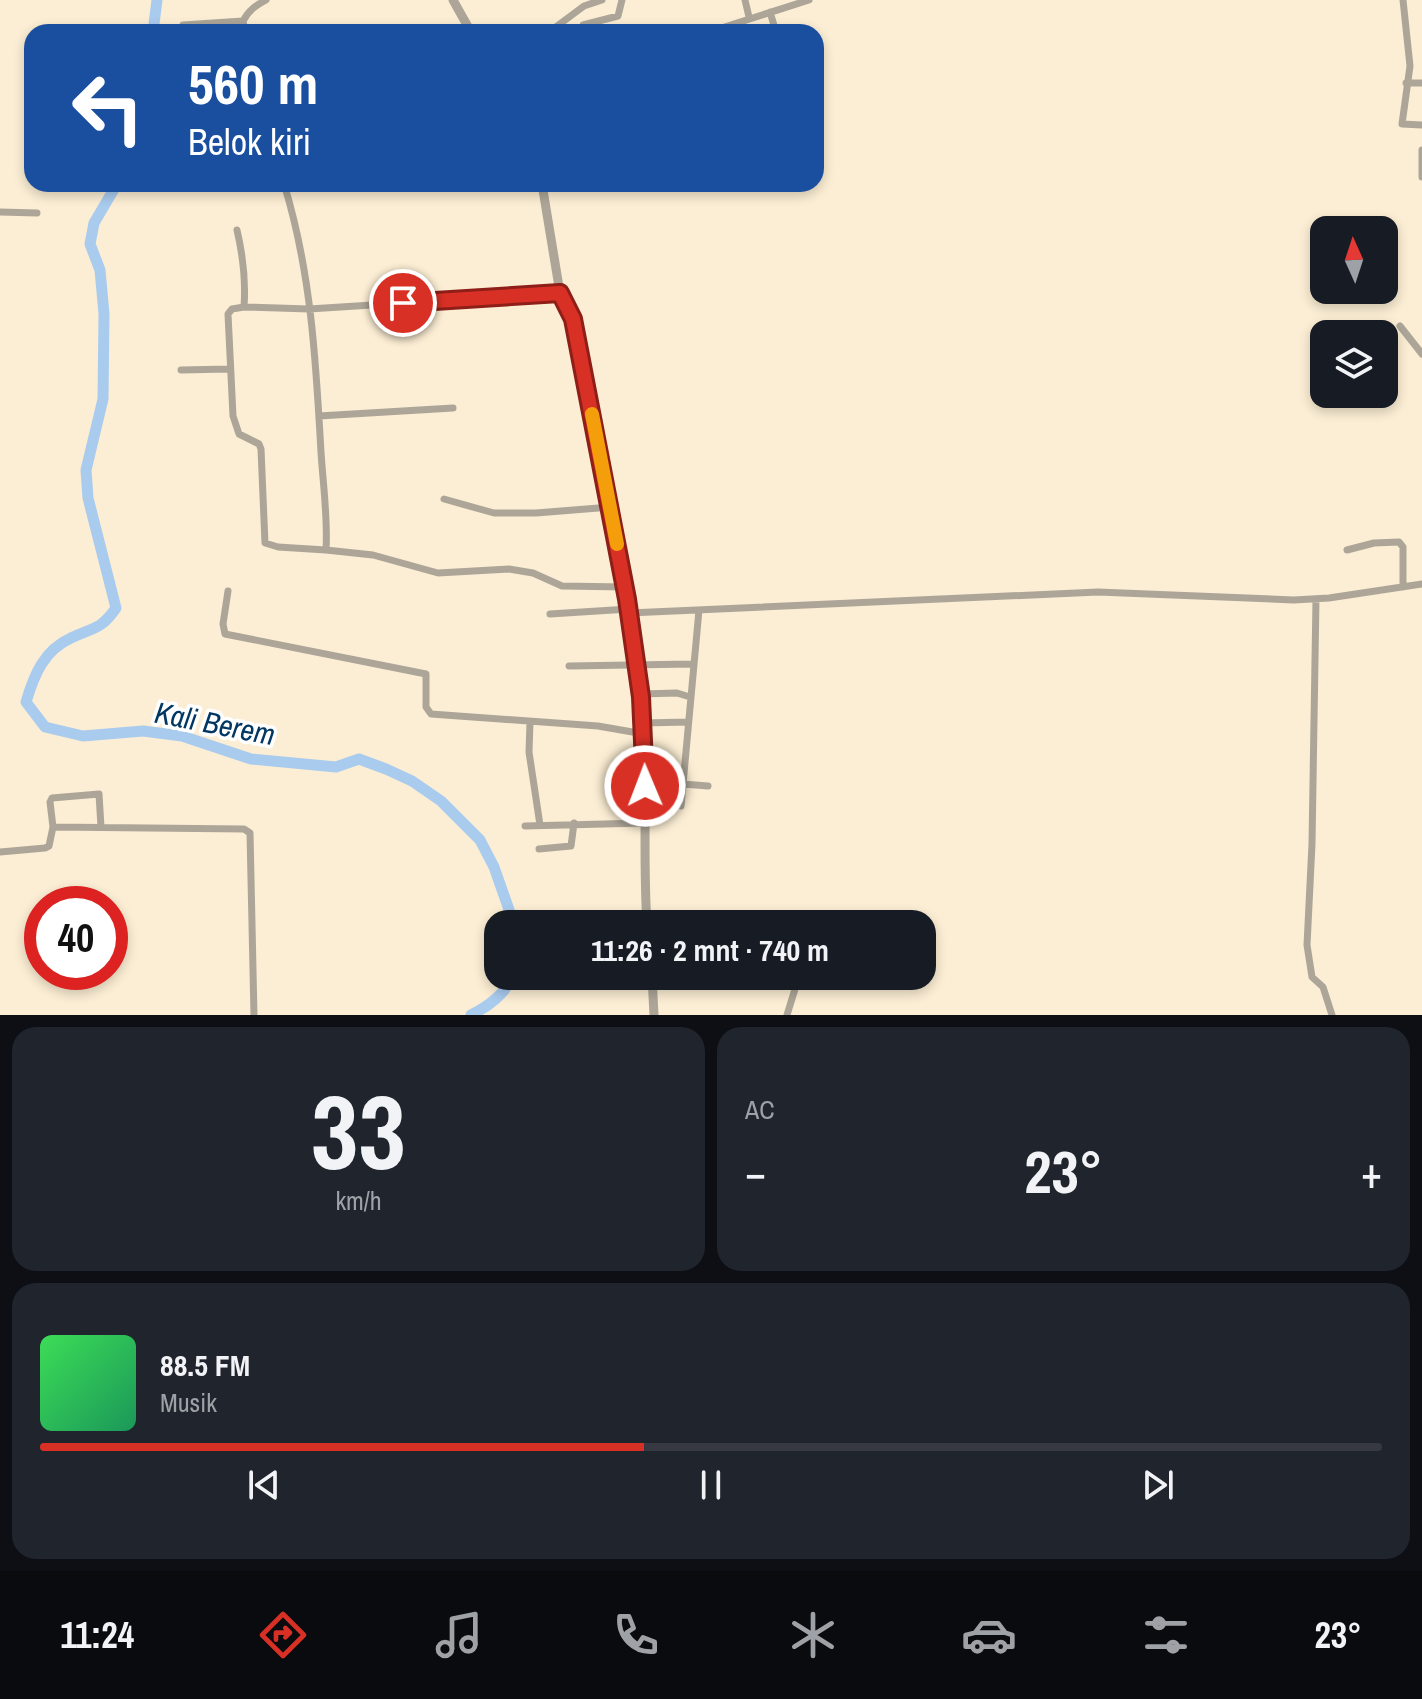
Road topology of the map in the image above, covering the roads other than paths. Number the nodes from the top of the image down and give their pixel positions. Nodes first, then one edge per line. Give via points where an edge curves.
1 (266, 0) edge
2 (453, 0) edge
3 (602, 0) edge
4 (622, 0) edge
5 (745, 0) edge
6 (809, 0) edge
7 (1403, 0) edge
8 (252, 3) edge
9 (770, 12) junction
10 (749, 17) junction
11 (243, 21) junction
12 (198, 24) edge
13 (244, 24) edge
14 (466, 24) edge
15 (560, 24) edge
16 (587, 24) edge
17 (730, 24) edge
18 (774, 24) edge
19 (1406, 83) junction
20 (1422, 83) edge
21 (1422, 125) edge
22 (1422, 150) edge
23 (1422, 177) edge
24 (286, 192) edge
25 (543, 192) edge
26 (0, 212) edge
27 (37, 213) dead end
28 (237, 230) dead end
29 (560, 293) junction
30 (244, 307) junction
31 (309, 309) junction
32 (1400, 326) dead end
33 (1422, 354) edge
34 (229, 369) junction
35 (181, 370) dead end
36 (453, 408) dead end
37 (319, 416) junction
38 (444, 499) dead end
39 (611, 507) junction
40 (326, 550) junction
41 (1347, 550) dead end
42 (1422, 584) edge
43 (625, 587) junction
44 (1403, 587) junction
45 (228, 591) dead end
46 (1316, 599) junction
47 (699, 610) junction
48 (629, 611) junction
49 (550, 614) dead end
50 (692, 664) junction
51 (569, 666) dead end
52 (638, 666) junction
53 (641, 694) junction
54 (690, 697) junction
55 (530, 722) junction
56 (688, 722) junction
57 (644, 728) junction
58 (645, 781) junction
59 (683, 782) junction
60 (708, 786) dead end
61 (681, 806) dead end
62 (574, 823) junction
63 (644, 823) junction
64 (540, 825) junction
65 (525, 826) dead end
66 (53, 827) junction
67 (101, 827) junction
68 (539, 849) dead end
69 (0, 852) edge
70 (647, 910) edge
71 (653, 990) edge
72 (795, 990) edge
73 (254, 1015) edge
74 (654, 1015) edge
75 (787, 1015) edge
76 (1332, 1015) edge

1 - 8 street
2 - 14 street
3 - 15 street
4 - 16 street via 618,16
5 - 10 street
6 - 9 street
7 - 19 street via 1410,66
8 - 11 street
9 - 10 street
9 - 18 street
10 - 17 street
11 - 12 street
11 - 13 street
19 - 20 street
19 - 21 street via 1402,124
22 - 23 street
24 - 31 street
25 - 29 street
26 - 27 street
28 - 30 street via 244,257
29 - 31 street
29 - 39 street via 573,319
30 - 31 street
30 - 34 street via 228,314
31 - 37 street
32 - 33 street
34 - 35 street
34 - 40 street via 235,428 261,449 265,543
36 - 37 street
37 - 40 street
38 - 39 street via 494,513
39 - 43 street
40 - 43 street via 373,555 438,573 509,569 562,586
41 - 44 street via 1399,542
42 - 44 street
43 - 48 street
44 - 46 street
45 - 55 street via 223,624 231,637 426,674 426,707 431,714
46 - 47 street via 1098,592
46 - 76 street via 1307,945 1312,977 1323,987
47 - 48 street
47 - 50 street
48 - 49 street
48 - 52 street
50 - 52 street
50 - 54 street
51 - 52 street
52 - 53 street
53 - 54 street
53 - 57 street
54 - 56 street
55 - 57 street
55 - 64 street
56 - 57 street
56 - 59 street
57 - 58 street
58 - 59 street
58 - 63 street
59 - 60 street
59 - 61 street
62 - 63 street
62 - 64 street
62 - 68 street via 571,846
63 - 70 street
64 - 65 street
66 - 67 street
66 - 67 street via 52,798 97,793
66 - 69 street via 45,848
67 - 73 street via 250,833
71 - 74 street
72 - 75 street

